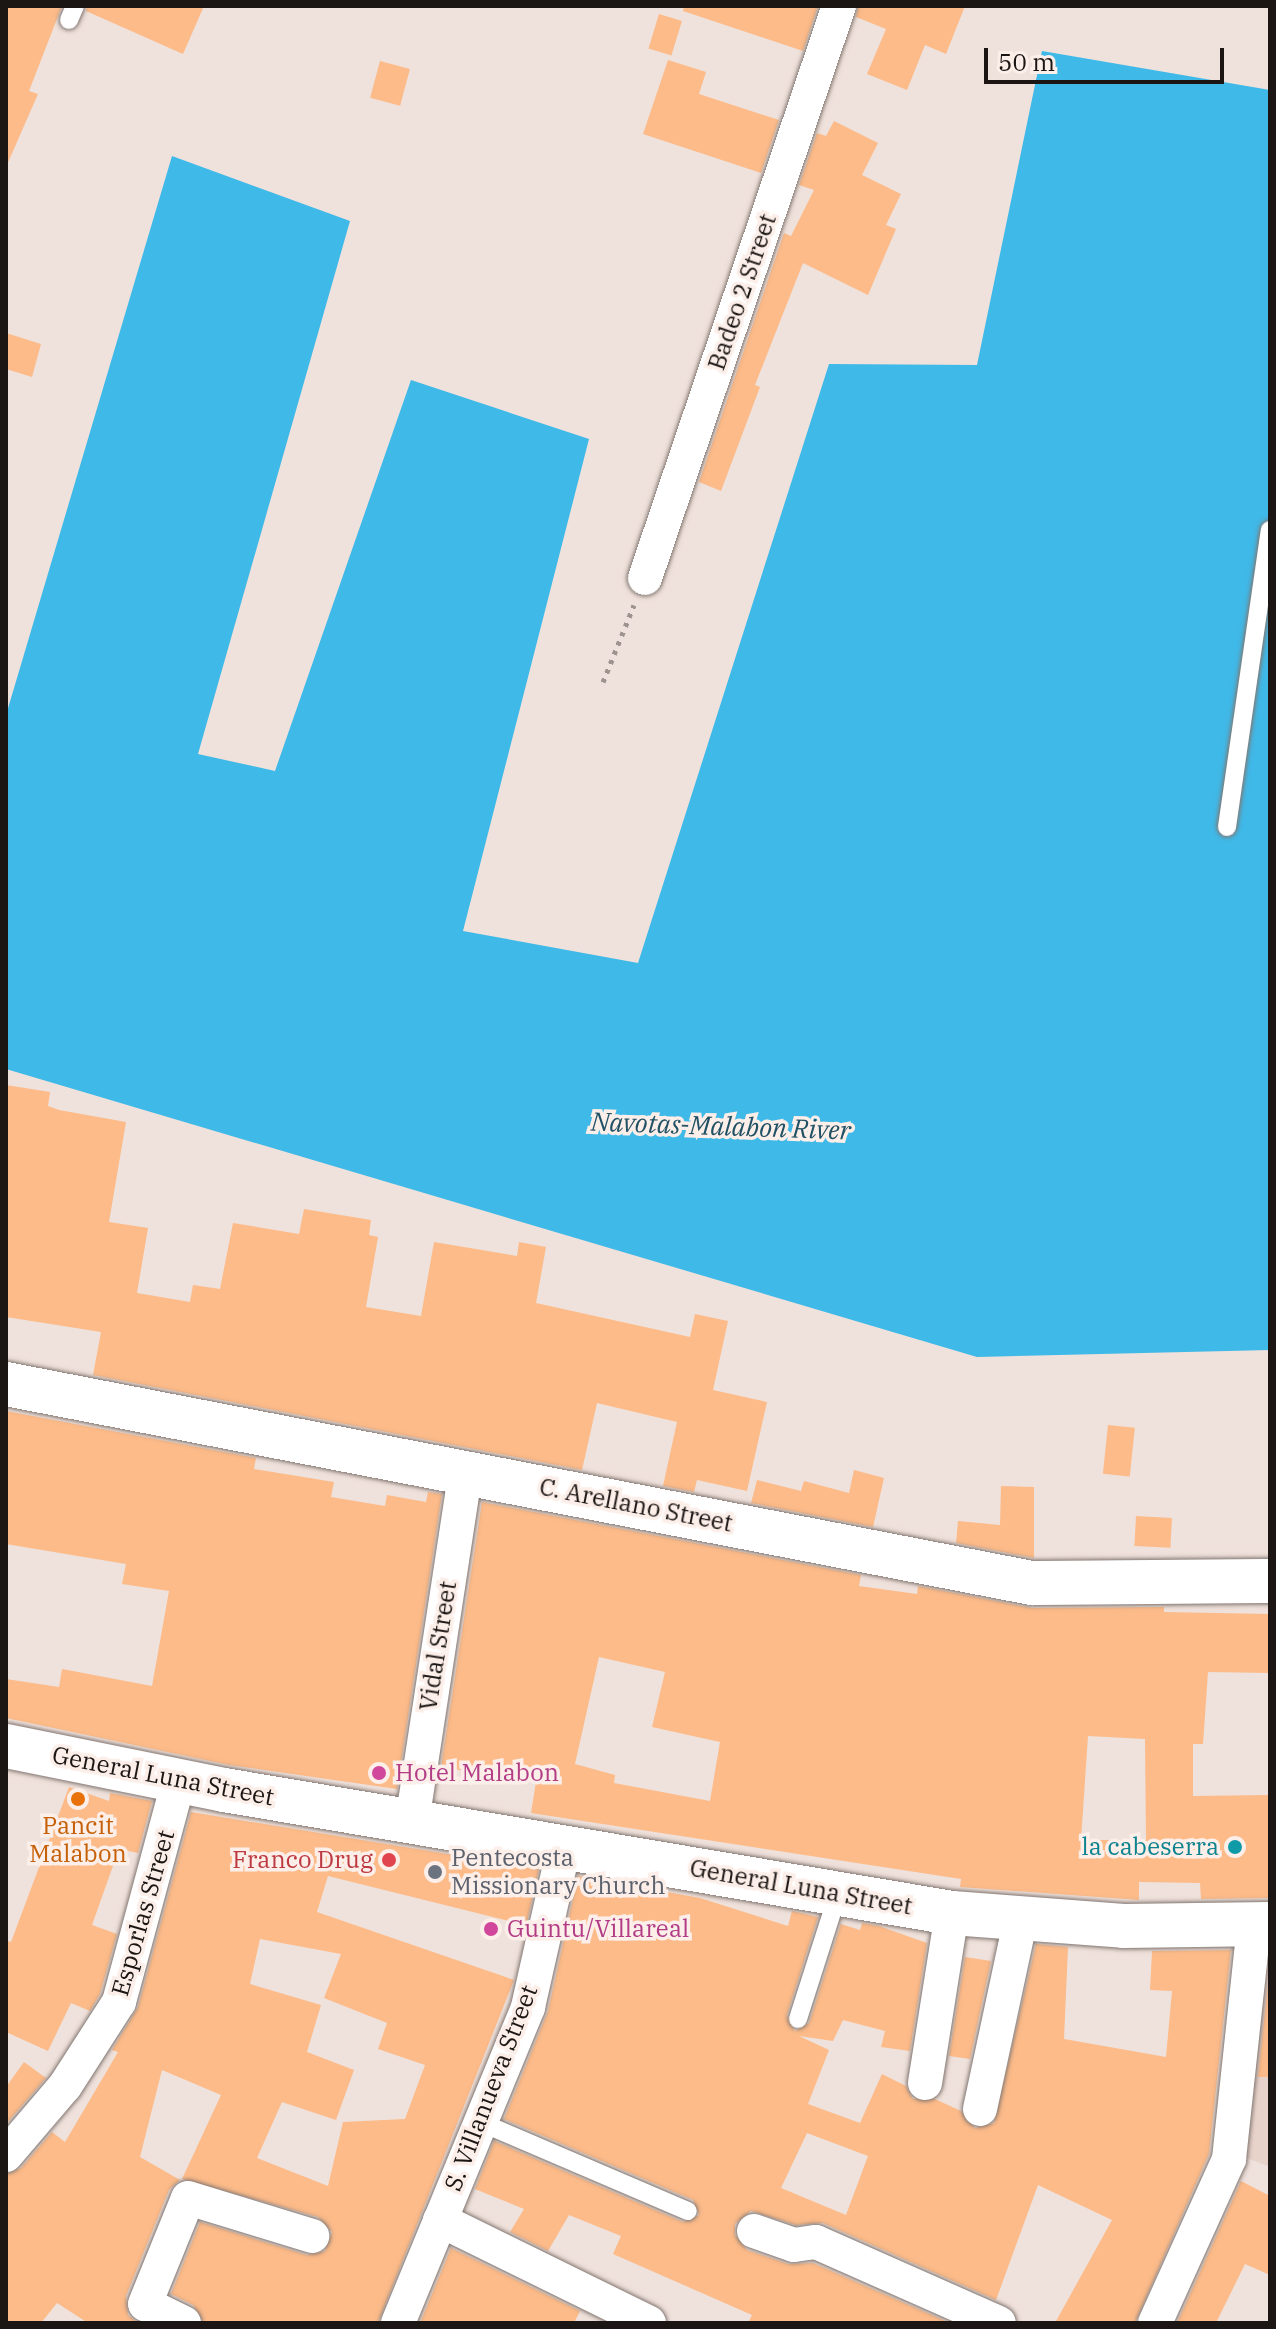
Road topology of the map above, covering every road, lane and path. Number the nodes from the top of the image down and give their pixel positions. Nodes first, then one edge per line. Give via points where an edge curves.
1 (839, 6) edge
2 (1270, 530) edge
3 (645, 578) joint
4 (603, 682) dead end
5 (1227, 827) dead end
6 (6, 1384) edge
7 (466, 1471) junction
8 (1270, 1581) edge
9 (6, 1746) edge
10 (179, 1779) junction
11 (412, 1822) junction
12 (564, 1847) junction
13 (838, 1894) junction
14 (952, 1913) junction
15 (1021, 1918) junction
16 (1262, 1924) edge
17 (798, 2019) dead end
18 (925, 2083) dead end
19 (980, 2109) dead end
20 (480, 2122) junction
21 (6, 2155) edge
22 (688, 2211) dead end
23 (440, 2220) junction
24 (754, 2231) dead end
25 (312, 2236) dead end
26 (184, 2323) edge
27 (398, 2323) edge
28 (649, 2323) edge
29 (999, 2323) edge
30 (1155, 2323) edge

1 - 3 street, Badeo 2 Street
2 - 5 lane
3 - 4 path
6 - 7 main road, C. Arellano Street
7 - 8 main road, C. Arellano Street via 1032,1583
7 - 11 street, Vidal Street
9 - 10 main road, General Luna Street
10 - 11 main road, General Luna Street
10 - 21 street, Esporlas Street via 119,2002 65,2086
11 - 12 main road, General Luna Street
12 - 13 main road, General Luna Street
12 - 20 street, S. Villanueva Street via 528,2007
13 - 14 main road, General Luna Street
13 - 17 lane
14 - 15 main road, General Luna Street
14 - 18 street
15 - 16 main road, General Luna Street via 1124,1926
15 - 19 street
16 - 30 street via 1229,2159
20 - 22 lane
20 - 23 street, S. Villanueva Street
23 - 27 street, S. Villanueva Street
23 - 28 street
24 - 29 street via 794,2245 816,2242
25 - 26 street via 188,2198 145,2304

